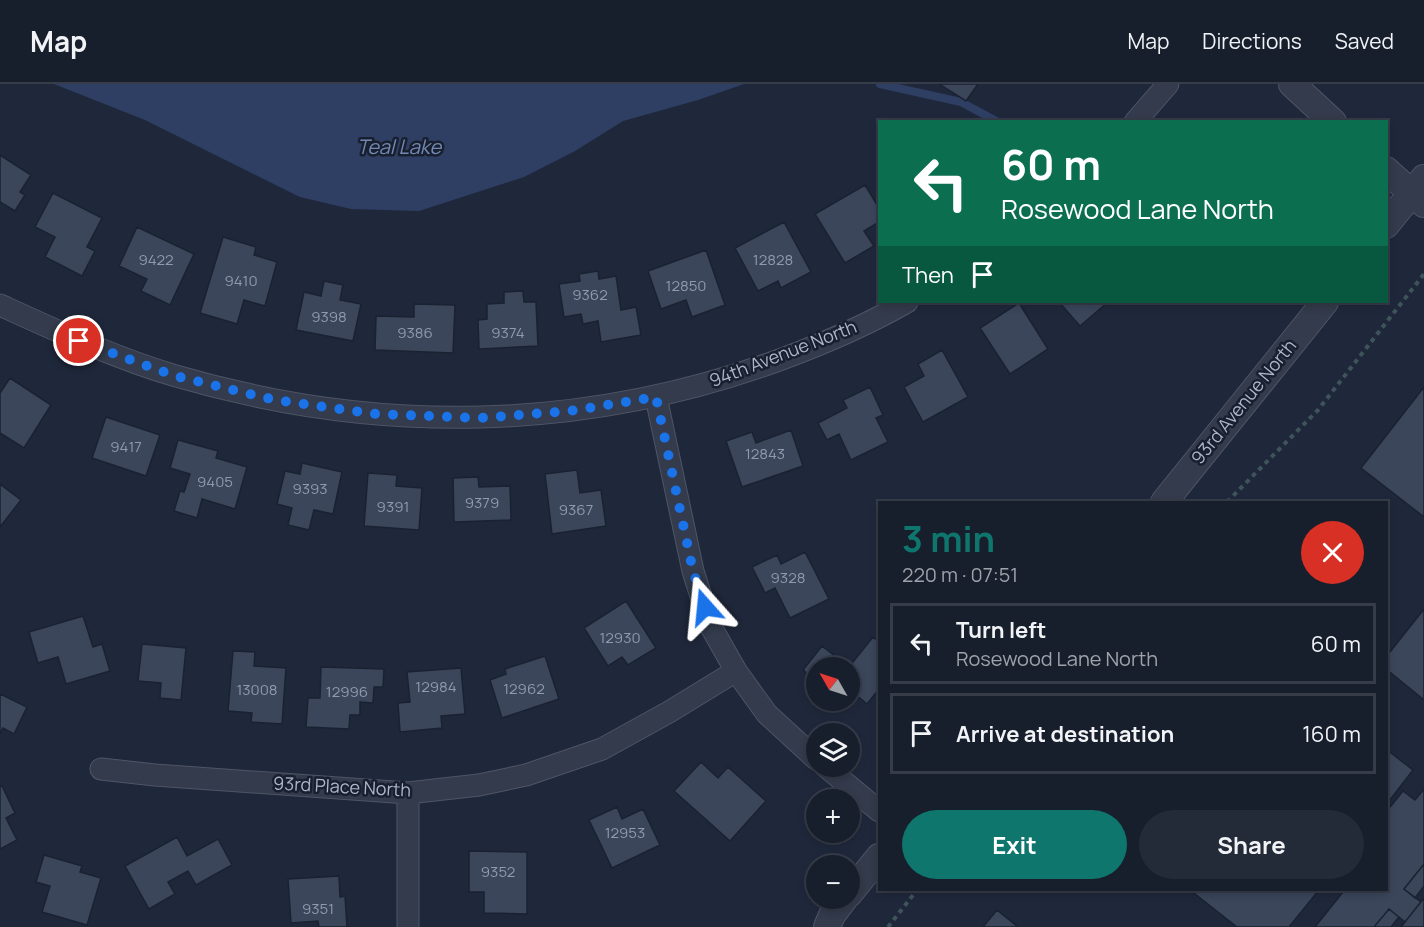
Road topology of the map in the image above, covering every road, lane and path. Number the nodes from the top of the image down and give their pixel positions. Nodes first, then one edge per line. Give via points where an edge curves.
1 (1168, 84) edge
2 (1292, 84) edge
3 (1137, 120) edge
4 (1331, 120) edge
5 (1388, 171) edge
6 (1420, 192) edge
7 (1388, 223) edge
8 (1424, 274) edge
9 (905, 303) edge
10 (1324, 303) edge
11 (0, 305) edge
12 (656, 397) junction
13 (1165, 501) edge
14 (1228, 501) edge
15 (736, 671) junction
16 (806, 750) edge
17 (101, 769) dead end
18 (838, 777) edge
19 (408, 793) junction
20 (878, 810) edge
21 (878, 858) edge
22 (860, 880) edge
23 (916, 891) edge
24 (408, 927) edge
25 (888, 927) edge

1 - 3 street
2 - 4 street
5 - 6 street
6 - 7 street
8 - 14 path via 1318,410
9 - 12 street, 94th Avenue North via 809,348 737,375
10 - 13 street, 93rd Avenue North
11 - 12 street, 94th Avenue North via 79,341 175,376 275,400 376,414 480,418 570,411
12 - 15 street via 693,571 710,625
15 - 16 street via 767,714
15 - 19 street, 93rd Place North via 602,749 526,775
17 - 19 street, 93rd Place North
18 - 20 street
19 - 24 street
21 - 22 street
23 - 25 path

